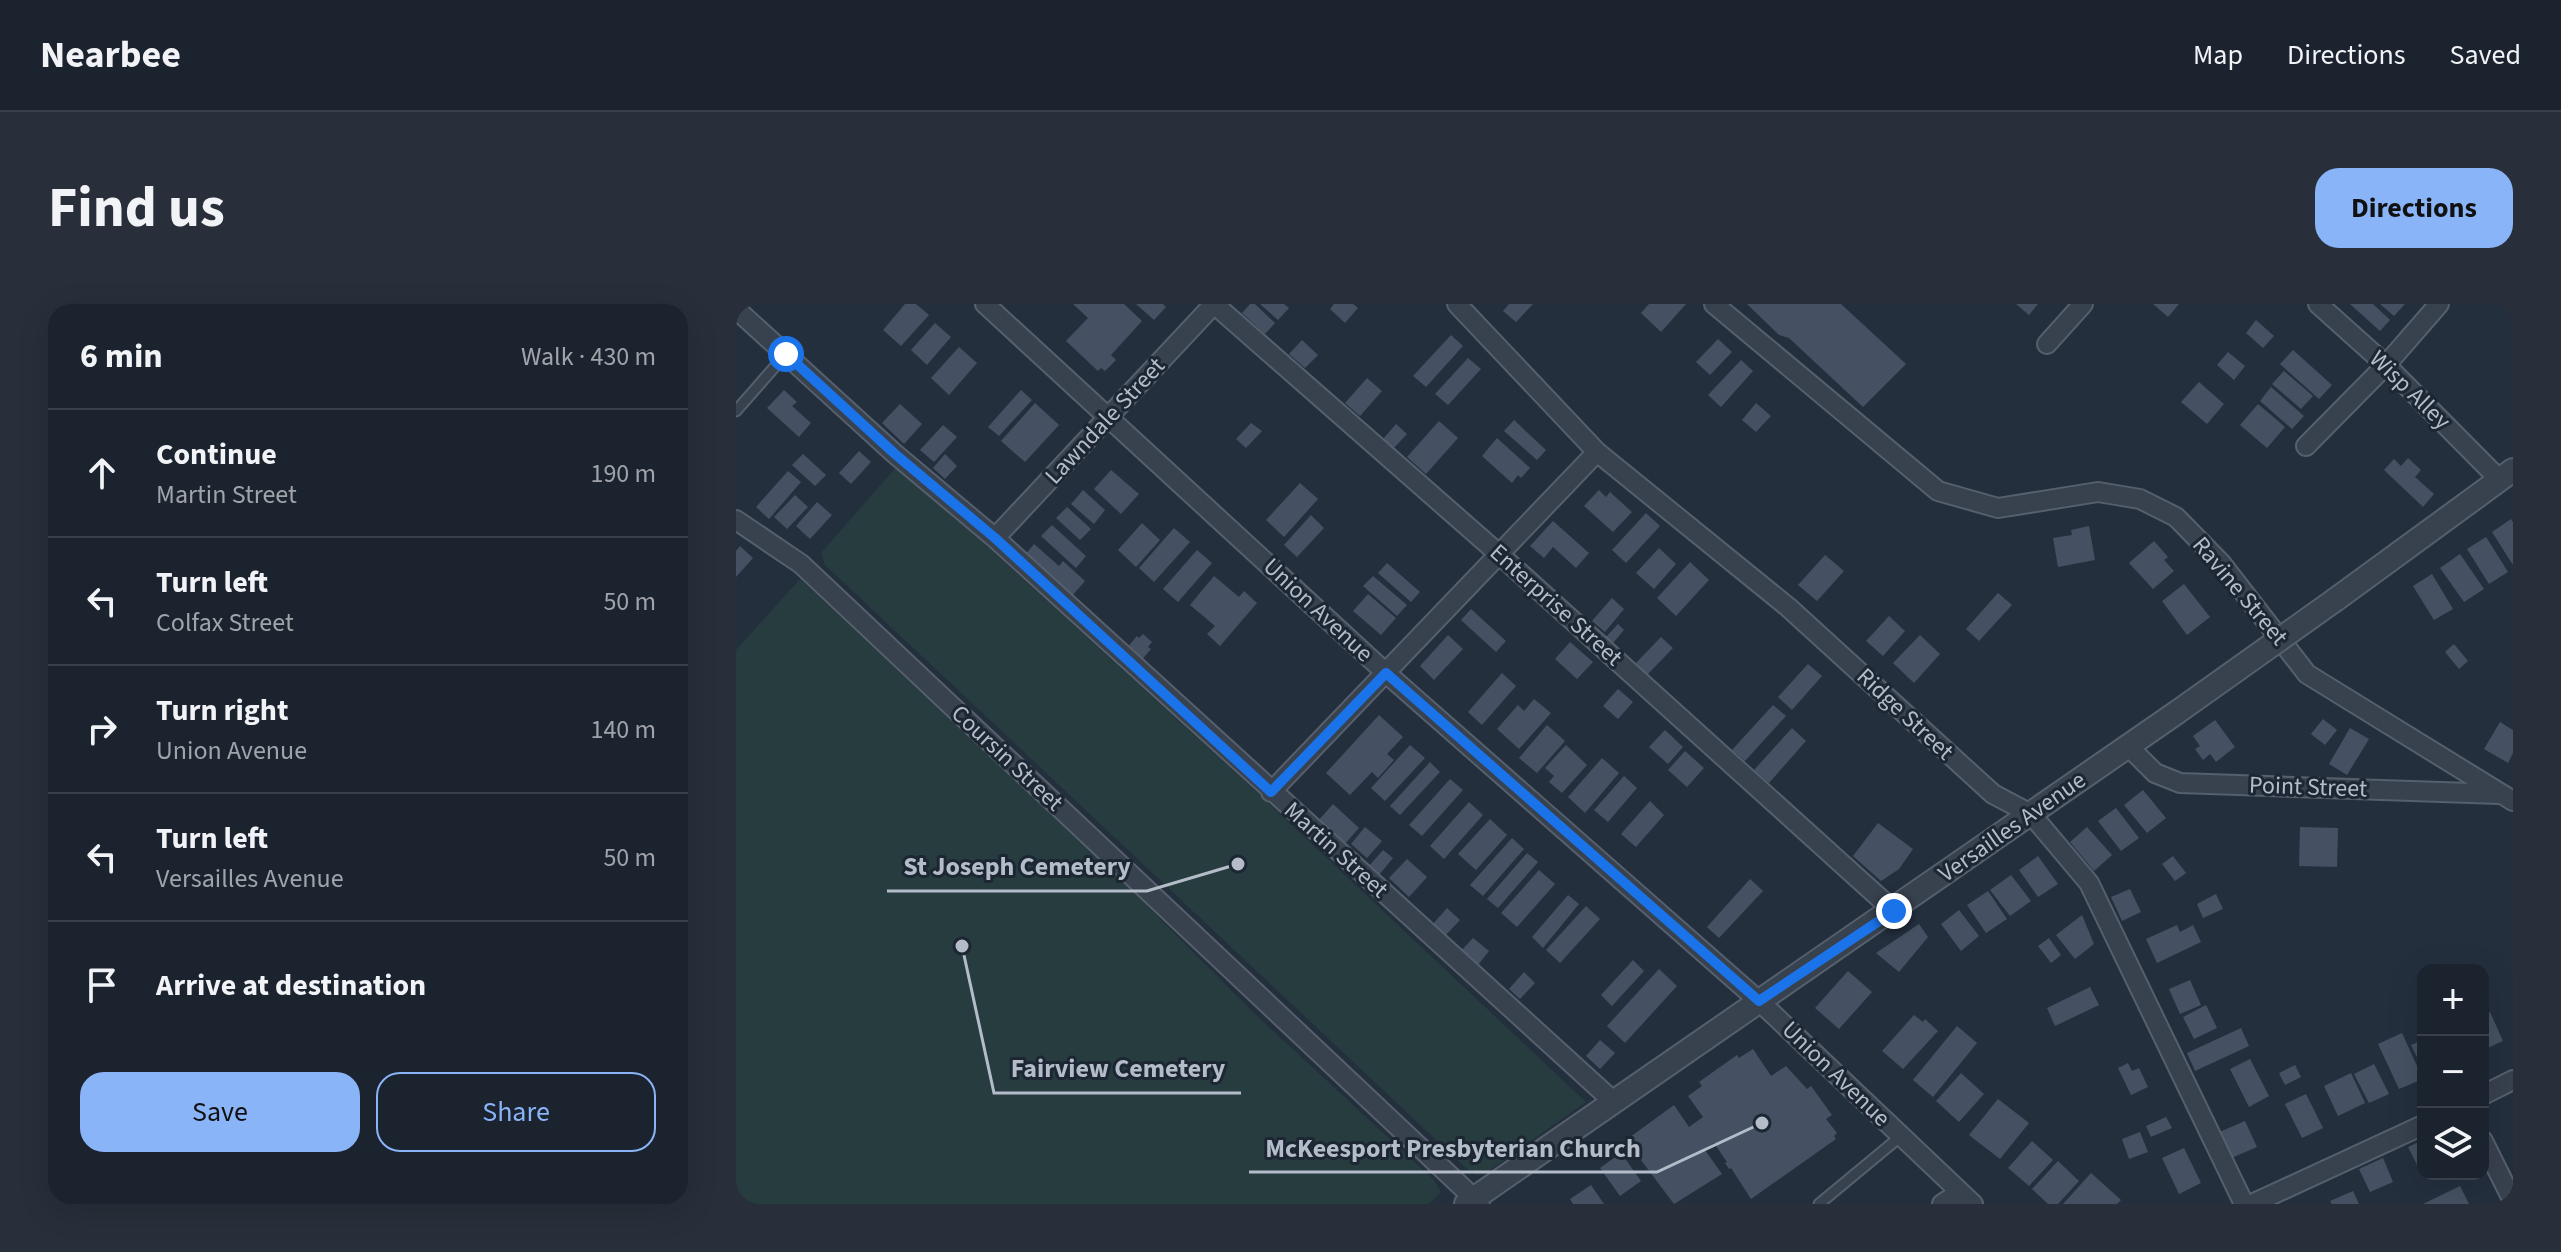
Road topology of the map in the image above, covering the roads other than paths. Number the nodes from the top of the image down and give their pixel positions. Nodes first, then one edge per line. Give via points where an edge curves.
1 (985, 304) edge
2 (1214, 304) edge
3 (1457, 304) edge
4 (1714, 304) edge
5 (2083, 304) edge
6 (2318, 304) edge
7 (2439, 304) edge
8 (736, 309) edge
9 (2047, 344) dead end
10 (786, 354) junction
11 (2386, 365) junction
12 (736, 411) edge
13 (1110, 417) junction
14 (2306, 446) dead end
15 (1597, 452) junction
16 (2506, 475) edge
17 (736, 520) edge
18 (995, 538) junction
19 (1500, 555) junction
20 (1386, 673) junction
21 (2128, 746) junction
22 (1271, 792) junction
23 (2507, 797) edge
24 (2031, 814) junction
25 (1894, 911) junction
26 (1759, 1001) junction
27 (2513, 1080) edge
28 (2489, 1092) edge
29 (1614, 1102) junction
30 (2417, 1128) edge
31 (1901, 1136) junction
32 (2489, 1153) edge
33 (1967, 1198) edge
34 (2513, 1201) edge
35 (1474, 1202) edge
36 (1819, 1204) edge
37 (1942, 1204) edge
38 (2244, 1204) edge
39 (2252, 1204) edge

1 - 13 street, Union Avenue
2 - 13 street, Lawndale Street
2 - 19 street, Enterprise Street
3 - 15 street, Ridge Street
4 - 23 street, Ravine Street via 1938,491 1998,508 2098,492 2140,499 2176,517 2221,563 2307,674
5 - 9 street
6 - 11 street, Wisp Alley
7 - 11 street
8 - 10 street, Martin Street
10 - 12 lane
10 - 18 street, Martin Street
11 - 14 street
11 - 16 street, Wisp Alley
13 - 18 street, Lawndale Street
13 - 20 street, Union Avenue
15 - 19 street
15 - 24 street, Ridge Street via 1788,607 1993,794
16 - 21 street, Versailles Avenue, bridge
17 - 35 street, Coursin Street via 801,564
18 - 22 street, Martin Street
19 - 20 street
19 - 25 street, Enterprise Street
20 - 22 street
20 - 26 street, Union Avenue
21 - 23 street, Point Street via 2155,773 2180,783
21 - 24 street, Versailles Avenue
22 - 29 street, Martin Street
24 - 25 street, Versailles Avenue
24 - 38 street, Ridge Street via 2089,883
25 - 26 street, Versailles Avenue
26 - 29 street, Versailles Avenue
26 - 31 street, Union Avenue
27 - 28 street
29 - 35 street, Versailles Avenue
30 - 39 street
31 - 33 street, Union Avenue
31 - 36 lane
32 - 34 street
33 - 37 street

